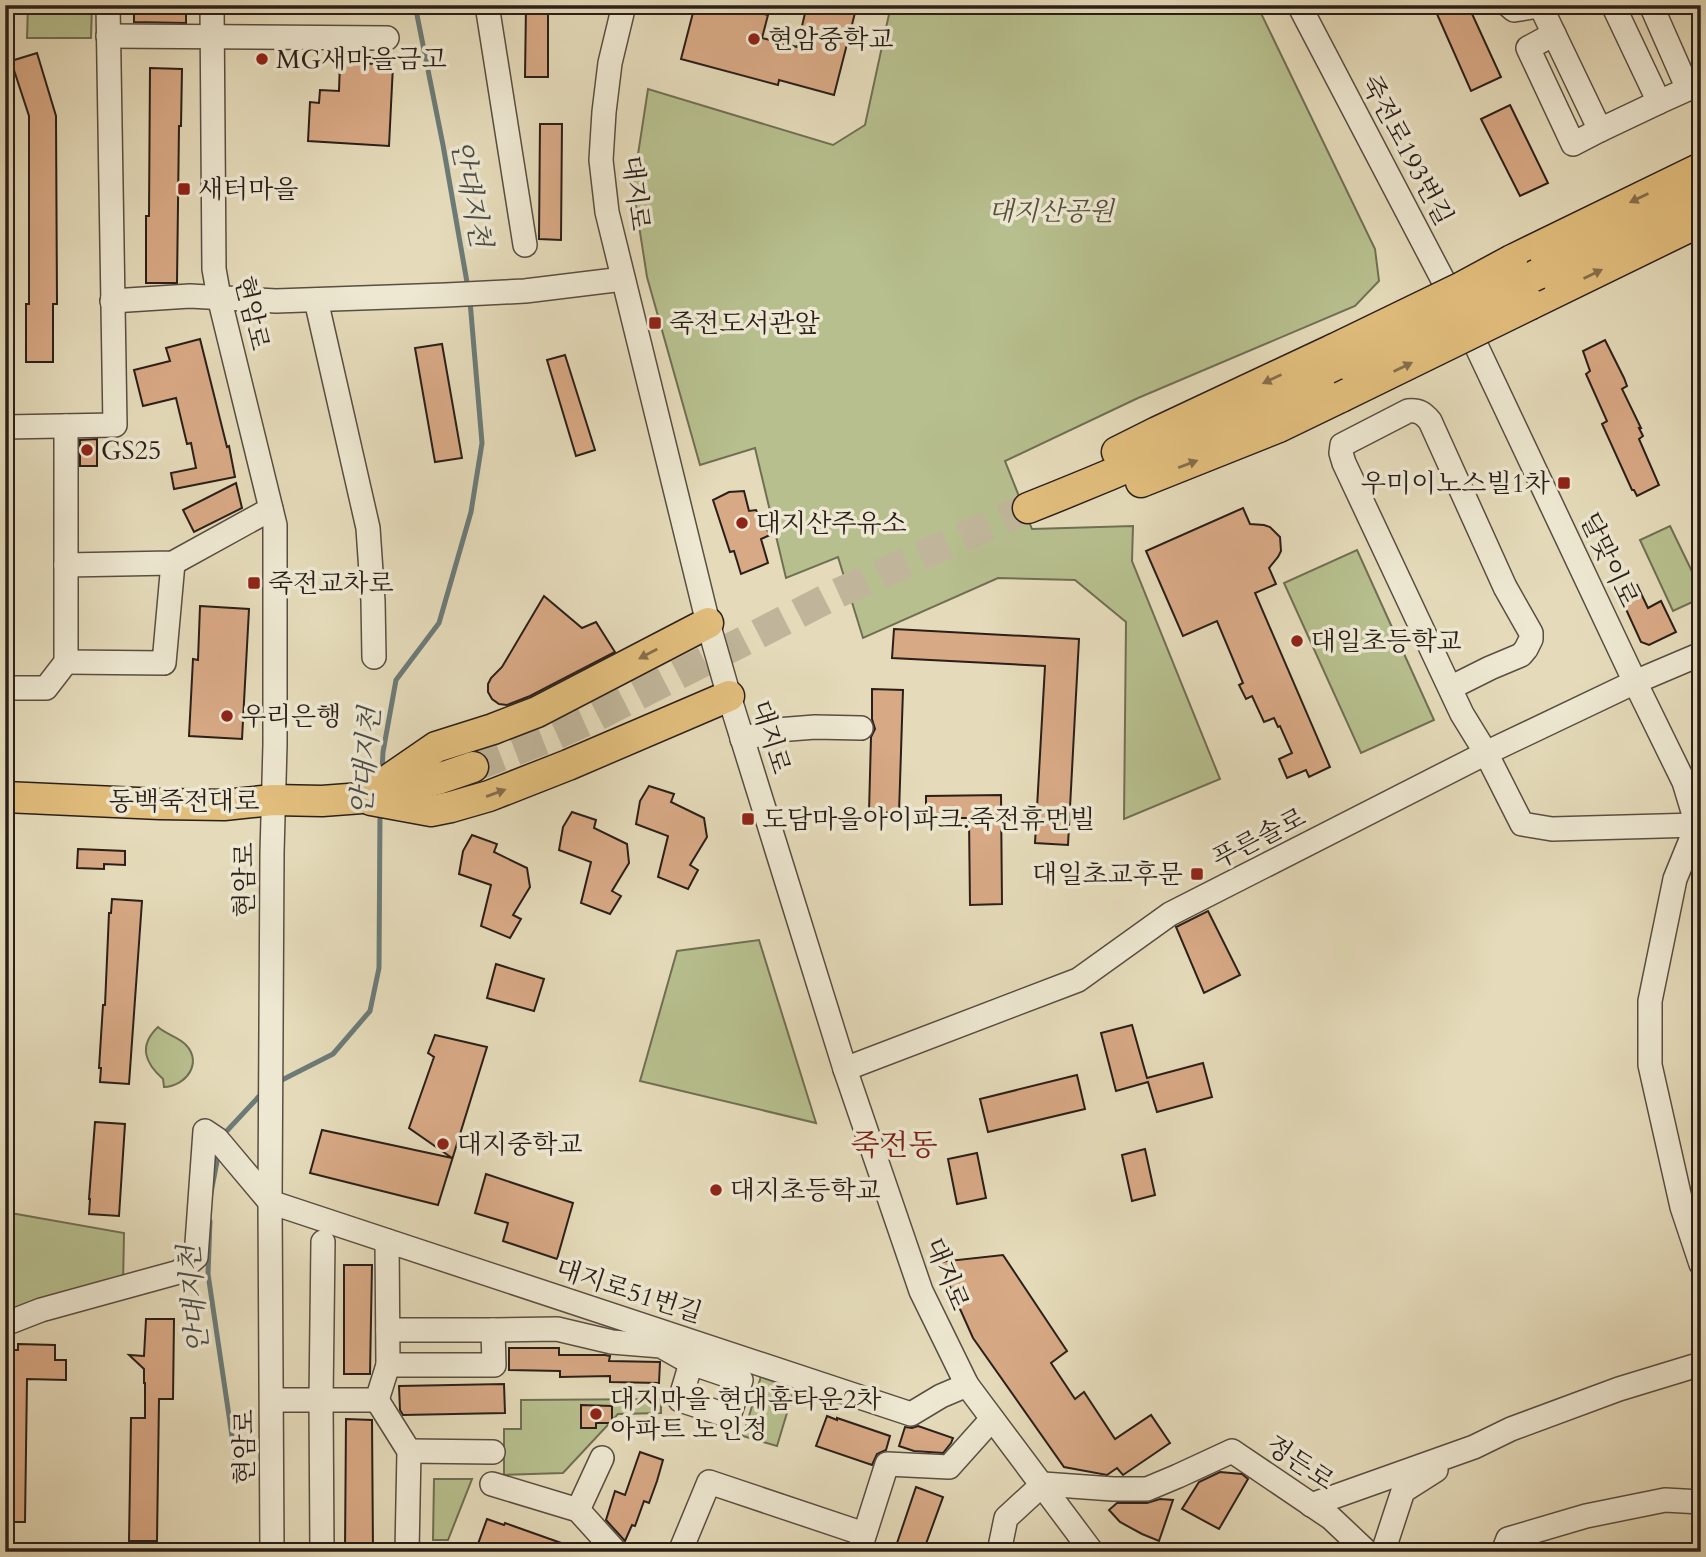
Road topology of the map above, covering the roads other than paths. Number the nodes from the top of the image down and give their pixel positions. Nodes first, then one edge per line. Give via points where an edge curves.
1 (108, 5) edge
2 (212, 5) edge
3 (487, 5) edge
4 (624, 5) edge
5 (1299, 5) edge
6 (1508, 5) edge
7 (1614, 5) edge
8 (1651, 5) edge
9 (1543, 6) edge
10 (108, 36) junction
11 (213, 36) junction
12 (387, 38) dead end
13 (1659, 102) junction
14 (1701, 168) edge
15 (1701, 194) edge
16 (1701, 221) edge
17 (525, 245) dead end
18 (624, 279) junction
19 (219, 297) junction
20 (316, 300) junction
21 (112, 301) junction
22 (1465, 322) joint
23 (1342, 357) junction
24 (66, 426) junction
25 (5, 427) edge
26 (271, 509) junction
27 (173, 563) junction
28 (66, 565) junction
29 (708, 622) junction
30 (1701, 654) edge
31 (374, 657) dead end
32 (66, 662) junction
33 (1635, 682) junction
34 (5, 688) edge
35 (1450, 688) junction
36 (729, 696) junction
37 (861, 728) dead end
38 (743, 739) junction
39 (1486, 753) junction
40 (473, 767) tunnel mouth
41 (1693, 777) edge
42 (5, 797) edge
43 (362, 798) junction
44 (274, 800) junction
45 (1697, 825) junction
46 (845, 1069) junction
47 (263, 1194) junction
48 (387, 1241) junction
49 (323, 1242) dead end
50 (1701, 1264) edge
51 (5, 1324) edge
52 (388, 1331) junction
53 (494, 1331) junction
54 (691, 1363) dead end
55 (1701, 1364) edge
56 (388, 1365) junction
57 (967, 1385) junction
58 (272, 1400) junction
59 (377, 1400) junction
60 (321, 1401) junction
61 (992, 1419) junction
62 (1474, 1447) junction
63 (409, 1451) junction
64 (493, 1452) dead end
65 (602, 1458) dead end
66 (492, 1484) dead end
67 (1043, 1484) junction
68 (1701, 1502) edge
69 (1311, 1505) junction
70 (578, 1510) junction
71 (861, 1543) edge
72 (272, 1552) edge
73 (322, 1552) edge
74 (407, 1552) edge
75 (617, 1552) edge
76 (680, 1552) edge
77 (999, 1552) edge
78 (1092, 1552) edge
79 (1367, 1552) edge
80 (1383, 1552) edge
81 (1503, 1552) edge

1 - 10 street
2 - 11 street, 현암로
3 - 17 street
4 - 18 street, 대지로 via 610,63 601,160 607,212
5 - 22 street, 죽전로193번길
6 - 9 street via 1514,10
7 - 13 street
8 - 13 street via 1689,89
9 - 13 street via 1600,130
10 - 11 street
10 - 21 street
11 - 12 street
11 - 19 street, 현암로 via 214,269
14 -> 23 main road, bridge via 1512,260
15 - 23 main road, bridge
23 -> 16 main road, bridge via 1267,406 1028,508 1139,482 1279,427
18 - 20 street via 525,291
18 - 29 street, 대지로
19 - 20 street
19 - 21 street
19 - 26 street, 현암로
20 - 31 street via 368,527
21 - 24 street via 115,425
22 - 33 street, 달맞이로
24 - 25 street
24 - 28 street
26 - 27 street
26 - 44 street, 현암로 via 275,525
27 - 28 street
27 - 32 street via 164,663
28 - 32 street
29 - 36 street, 대지로
29 -> 43 main road via 537,712 436,747
30 - 33 street, 푸른솔로
32 - 34 street via 46,688
33 - 39 street, 푸른솔로
33 - 41 street, 달맞이로
35 - 35 street via 1341,453 1342,445 1408,411 1423,413 1430,421 1531,633 1521,655
35 - 39 street
36 - 38 street, 대지로
43 -> 36 main road via 430,811 451,807 557,770
37 - 38 street via 777,730
38 - 46 street, 대지로
39 - 45 street via 1522,824 1552,829
39 - 46 street, 푸른솔로 via 1170,914 1078,980
40 - 43 main road
41 - 45 street, 달맞이로
42 - 44 main road, 동백죽전대로 via 173,805
43 - 44 main road, 동백죽전대로
44 - 47 street, 현암로 via 272,1117
45 - 50 street via 1675,879 1650,1001 1650,1065 1682,1207
46 - 57 street, 대지로 via 921,1291
47 - 48 street, 대지로51번길
47 - 51 street via 211,1135 196,1257 179,1272
47 - 58 street, 현암로
48 - 52 street
48 - 57 street, 대지로51번길 via 911,1413
49 - 60 street
52 - 53 street
52 - 56 street
53 - 54 street via 557,1329 612,1342 661,1346
53 - 56 street via 494,1365
55 - 62 street via 1619,1389
56 - 59 street
57 - 61 street, 대지로
58 - 60 street
58 - 72 street, 현암로
59 - 60 street
59 - 63 street
60 - 73 street
61 - 67 street, 대지로
61 - 71 street via 949,1467 887,1464
62 - 69 street
62 - 80 street via 1403,1491
63 - 64 street
63 - 74 street
65 - 70 street
66 - 70 street
67 - 69 street, 정든로 via 1147,1489 1231,1451
67 - 77 street via 1006,1518
67 - 78 street, 대지로
68 - 81 street via 1665,1500 1586,1516 1508,1539
69 - 79 street, 정든로
70 - 75 street
71 - 76 street via 709,1482

